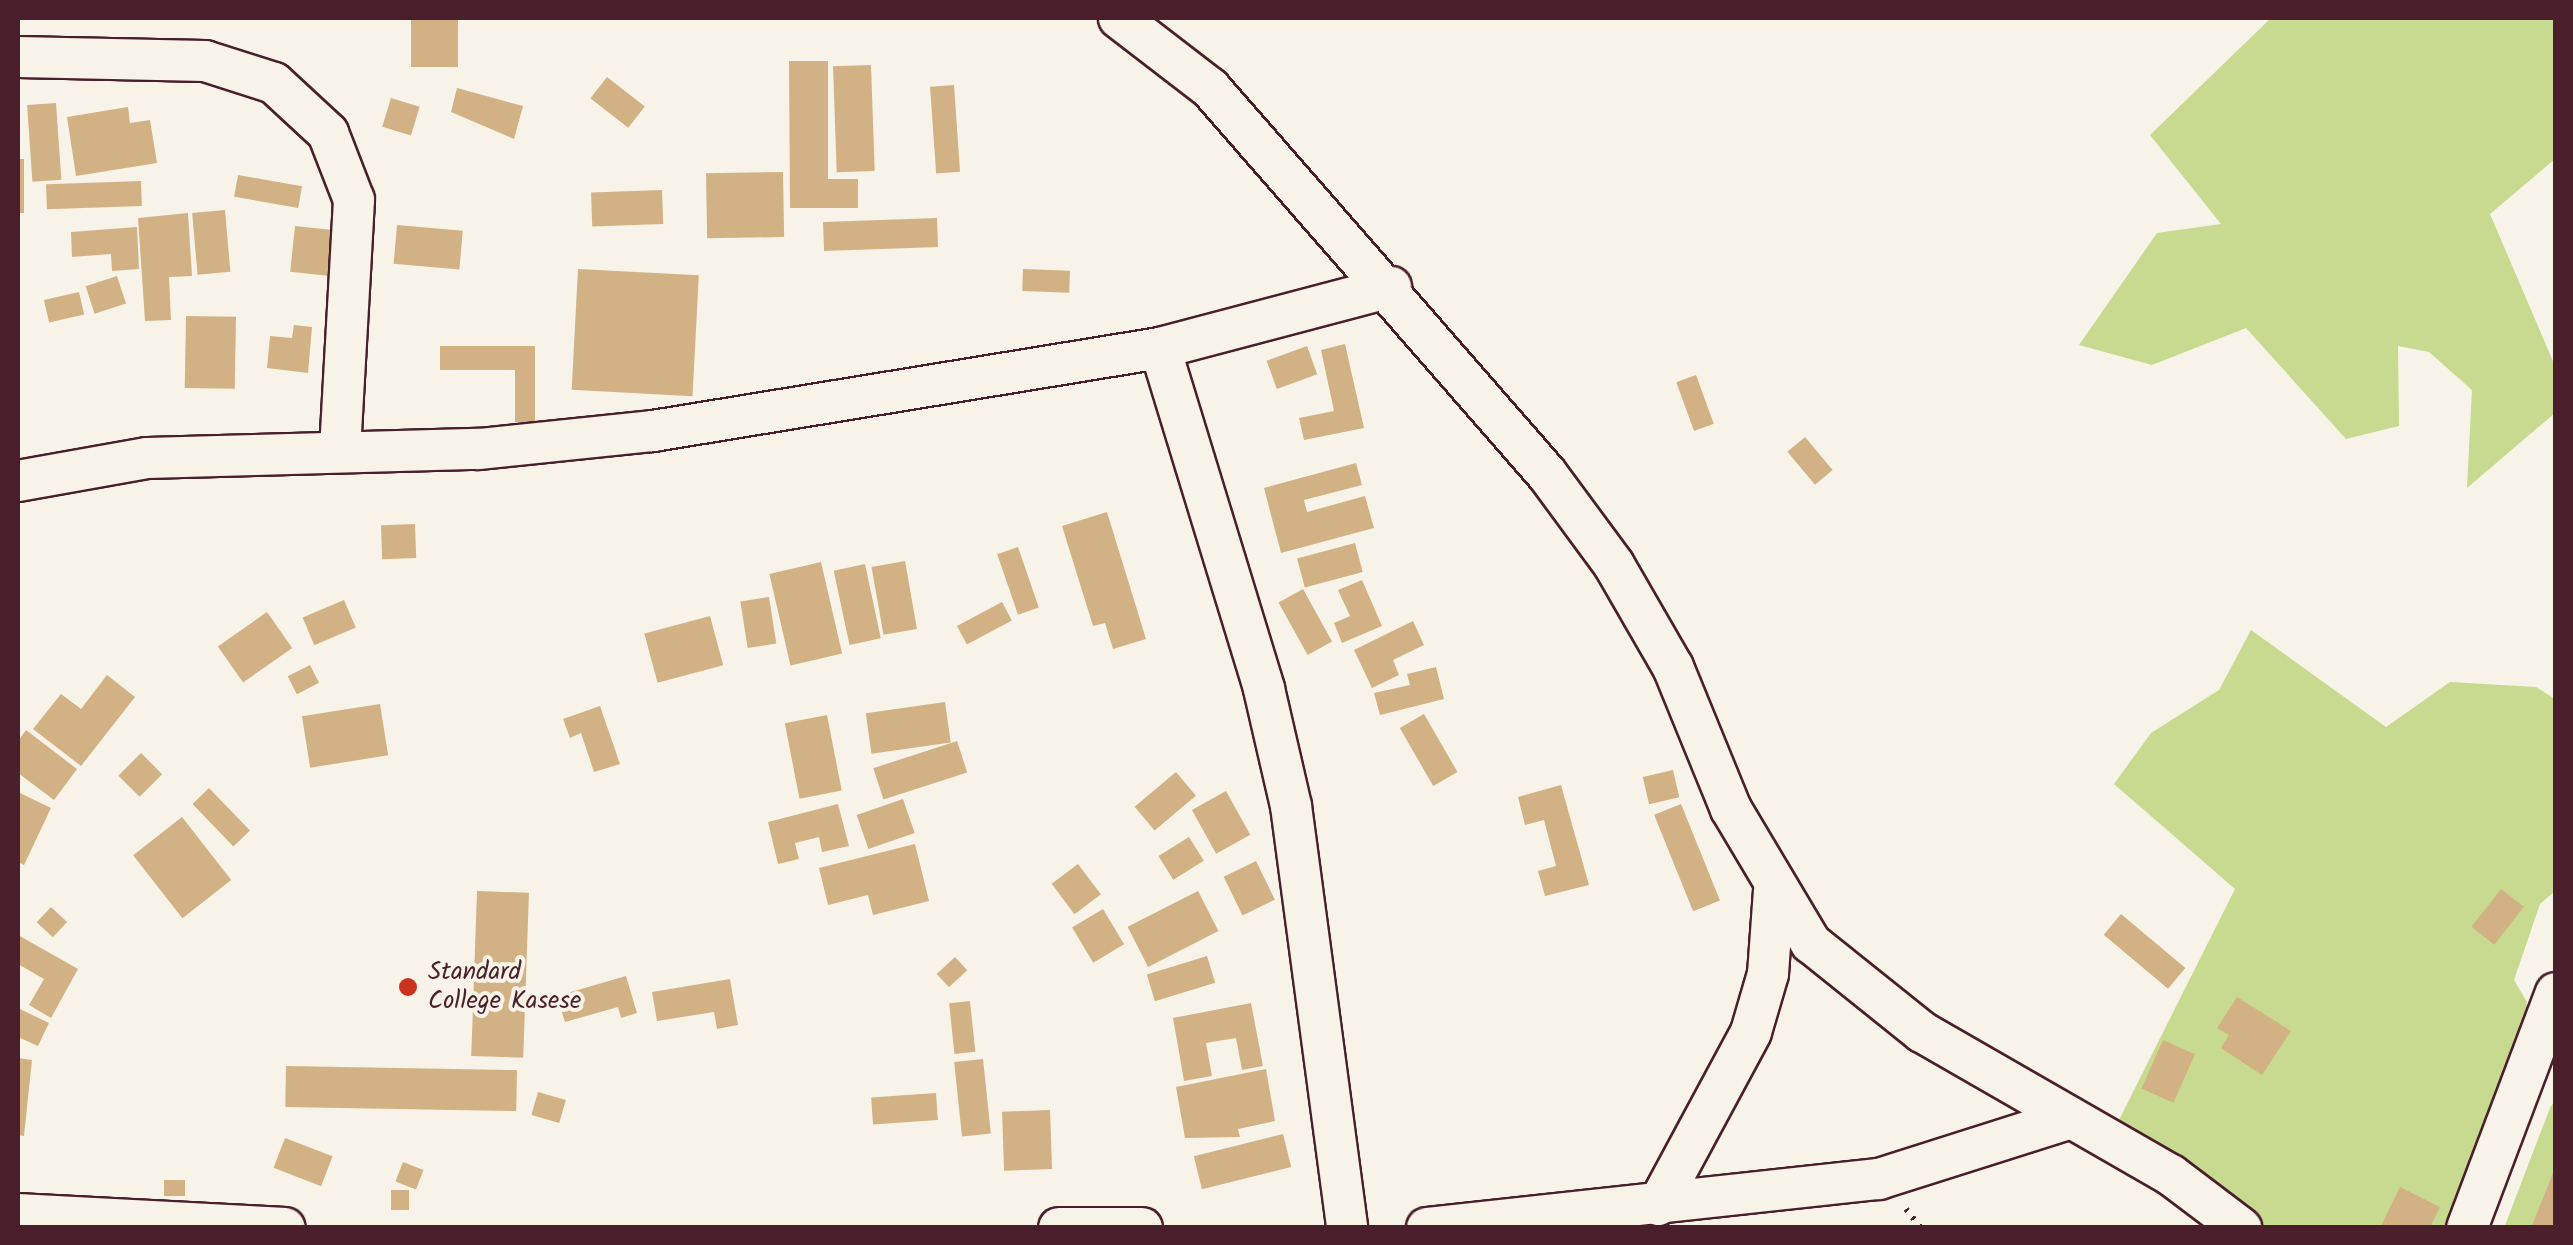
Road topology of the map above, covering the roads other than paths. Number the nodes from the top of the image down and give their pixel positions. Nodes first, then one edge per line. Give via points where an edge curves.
1 (1119, 18) edge
2 (18, 57) edge
3 (1391, 287) junction
4 (1160, 348) junction
5 (340, 451) junction
6 (18, 481) edge
7 (1774, 892) junction
8 (2556, 993) edge
9 (2072, 1118) junction
10 (1658, 1205) junction
11 (18, 1214) edge
12 (285, 1228) edge
13 (1059, 1228) edge
14 (1142, 1228) edge
15 (1347, 1228) edge
16 (1428, 1228) edge
17 (2240, 1228) edge
18 (2467, 1228) edge

1 - 3 street via 1210,88
2 - 5 street via 204,60 274,83 328,134 354,200
3 - 4 street
3 - 7 street via 1614,564 1672,667
4 - 5 street via 652,431 480,450
4 - 15 street via 1264,688 1291,806
5 - 6 street via 146,458
7 - 9 street via 1812,942 1867,994
7 - 10 street via 1768,974 1751,1032
8 - 18 street
9 - 10 street via 1879,1179
9 - 17 street via 2172,1175
10 - 16 street
11 - 12 street
13 - 14 street

